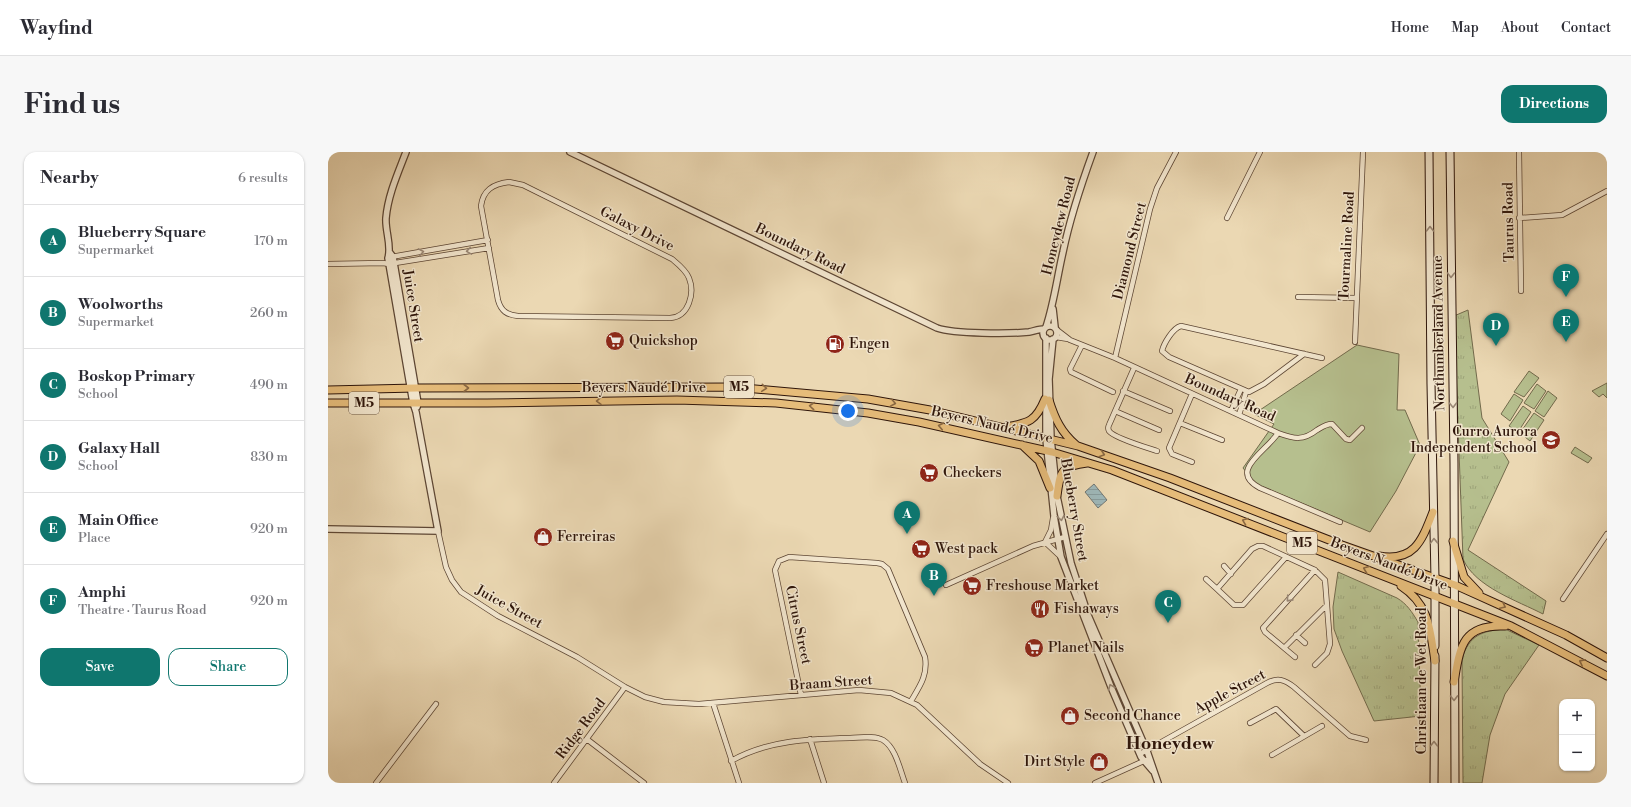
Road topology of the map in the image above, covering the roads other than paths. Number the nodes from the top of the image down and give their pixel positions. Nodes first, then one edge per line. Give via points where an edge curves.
1 (406, 152) edge
2 (570, 152) edge
3 (1094, 152) edge
4 (1176, 152) edge
5 (1260, 152) edge
6 (1363, 152) edge
7 (1429, 152) edge
8 (1450, 152) edge
9 (1519, 152) edge
10 (1607, 191) edge
11 (1227, 218) dead end
12 (1519, 218) junction
13 (488, 240) junction
14 (489, 248) junction
15 (389, 260) junction
16 (328, 264) edge
17 (1521, 291) dead end
18 (1298, 297) dead end
19 (1356, 298) junction
20 (1053, 307) junction
21 (1045, 328) junction
22 (1056, 329) junction
23 (1029, 332) junction
24 (1045, 338) junction
25 (1054, 338) junction
26 (1070, 340) junction
27 (1355, 342) dead end
28 (1082, 345) junction
29 (1304, 354) junction
30 (1115, 358) junction
31 (1322, 358) dead end
32 (1134, 368) junction
33 (413, 388) junction
34 (328, 390) edge
35 (1241, 390) junction
36 (1123, 391) junction
37 (1113, 392) dead end
38 (1246, 392) junction
39 (1192, 394) junction
40 (1047, 400) junction
41 (328, 403) edge
42 (416, 403) junction
43 (1116, 411) junction
44 (1170, 411) dead end
45 (1231, 411) junction
46 (1239, 415) junction
47 (1180, 423) junction
48 (1002, 428) junction
49 (1362, 428) dead end
50 (1159, 430) dead end
51 (1278, 433) junction
52 (1048, 439) junction
53 (1222, 440) dead end
54 (1022, 444) junction
55 (1078, 446) junction
56 (1050, 451) junction
57 (1157, 451) dead end
58 (1192, 462) dead end
59 (1091, 463) junction
60 (1050, 488) junction
61 (1057, 496) junction
62 (1433, 512) junction
63 (1054, 516) junction
64 (1340, 522) dead end
65 (328, 529) edge
66 (438, 531) junction
67 (1607, 534) edge
68 (1065, 536) junction
69 (1058, 538) junction
70 (1453, 541) junction
71 (1045, 542) junction
72 (1367, 554) junction
73 (1061, 557) junction
74 (1286, 557) junction
75 (1224, 566) dead end
76 (1315, 570) junction
77 (1231, 574) junction
78 (1388, 577) junction
79 (1206, 579) dead end
80 (1435, 580) junction
81 (946, 585) dead end
82 (1454, 585) junction
83 (1217, 589) junction
84 (1435, 596) junction
85 (1486, 598) junction
86 (1563, 599) dead end
87 (1454, 603) junction
88 (1327, 605) junction
89 (1511, 626) junction
90 (1296, 635) junction
91 (1305, 643) dead end
92 (1284, 648) junction
93 (1295, 657) dead end
94 (1607, 658) edge
95 (1435, 661) junction
96 (1315, 665) dead end
97 (1607, 676) edge
98 (1454, 682) junction
99 (625, 687) junction
100 (801, 695) junction
101 (911, 701) junction
102 (713, 703) junction
103 (436, 704) dead end
104 (1250, 723) dead end
105 (1322, 726) dead end
106 (1304, 736) junction
107 (810, 739) junction
108 (588, 740) junction
109 (1366, 740) dead end
110 (1147, 751) junction
111 (1140, 754) junction
112 (1272, 755) dead end
113 (1150, 759) junction
114 (731, 760) junction
115 (1144, 762) junction
116 (1154, 773) junction
117 (376, 783) edge
118 (554, 783) edge
119 (644, 783) edge
120 (739, 783) edge
121 (824, 783) edge
122 (905, 783) edge
123 (1008, 783) edge
124 (1095, 783) edge
125 (1158, 783) edge
126 (1434, 783) edge
127 (1455, 783) edge

1 - 15 street, Juice Street via 387,211
2 - 23 street, Boundary Road via 937,328 966,332
3 - 20 street, Honeydew Road via 1068,227
4 - 30 street, Diamond Street via 1157,188 1150,209
5 - 11 street
6 - 19 street, Tourmaline Road
62 -> 7 main road, Northumberland Avenue
8 -> 70 main road, Northumberland Avenue
9 - 12 street, Taurus Road
10 - 12 street via 1562,215
12 - 17 street, Taurus Road
13 - 14 street, Galaxy Drive
13 - 14 street, Galaxy Drive via 481,206 482,199 494,186 515,182 672,259 687,273 690,301 684,312 673,318 510,315 502,310 498,300
15 -> 13 street
14 -> 15 street
15 - 16 street
15 - 33 street, Juice Street
18 - 19 street
19 - 27 street, Tourmaline Road
20 - 21 street, Honeydew Road
20 - 22 street, Honeydew Road
21 - 22 street, Boundary Road via 1050,326
21 - 23 street, Boundary Road
21 - 24 street
22 - 25 street, Honeydew Road
22 - 26 street, Boundary Road
23 - 24 street, Boundary Road
24 - 25 street, Boundary Road
24 - 40 street
25 - 26 street, Boundary Road
25 - 40 street
26 - 28 street, Boundary Road
28 - 30 street, Boundary Road
28 - 37 street via 1070,369 1071,372
29 - 31 street
29 - 35 street via 1185,327 1179,326 1176,329 1164,346 1162,351 1165,355
29 - 38 street via 1252,392
30 - 32 street, Boundary Road
32 - 36 street
32 - 39 street, Boundary Road
33 - 34 main road, Beyers Naudé Drive / M5
33 - 42 street, Juice Street
33 -> 48 main road, Beyers Naudé Drive / M5 via 763,388 868,399 930,410
35 - 38 street
35 - 45 street
36 - 43 street
36 - 44 street
38 - 46 street
39 - 45 street, Boundary Road
39 - 47 street
40 - 48 main road via 1032,420
40 - 52 street
40 - 55 main road via 1061,430
41 - 42 main road, Beyers Naudé Drive / M5
54 -> 42 main road, Beyers Naudé Drive / M5 via 868,413 776,403 677,400
42 - 66 street, Juice Street
43 - 50 street
43 - 57 street via 1109,425 1111,433
45 - 46 street, Boundary Road
46 - 51 street, Boundary Road
47 - 53 street
47 - 58 street via 1169,450 1172,454
48 - 52 main road, Beyers Naudé Drive / M5
49 - 51 street via 1350,440 1332,424 1325,425 1301,439
51 - 64 street, Boundary Road via 1248,466 1249,479 1260,488
52 - 55 main road, Beyers Naudé Drive / M5
52 - 56 street
54 - 56 main road, Beyers Naudé Drive / M5
54 - 60 main road via 1039,462
55 -> 72 main road, Beyers Naudé Drive / M5 via 1170,478
56 - 59 main road, Beyers Naudé Drive / M5
56 - 60 street, Blueberry Street
56 - 61 street, Blueberry Street
59 - 61 main road via 1066,467 1059,477
78 -> 59 main road, Beyers Naudé Drive / M5
60 - 63 street, Blueberry Street
61 -> 68 street, Blueberry Street
62 - 72 main road via 1426,533 1412,551 1400,556 1386,557
80 -> 62 main road, Northumberland Avenue
63 - 69 street, Blueberry Street
63 - 71 street
65 - 66 street
66 - 99 street, Juice Street via 446,568 461,592 498,616 577,657
67 - 86 street
68 - 69 street
68 - 110 street, Blueberry Street via 1074,575 1088,615
69 - 71 street
69 - 73 street, Blueberry Street
70 - 82 main road, Northumberland Avenue
70 - 85 main road via 1464,577
71 - 73 street
71 - 81 street
72 - 80 main road, Beyers Naudé Drive / M5
111 -> 73 street, Blueberry Street
74 - 76 street
74 - 77 street via 1258,546 1252,549
74 - 83 street via 1243,605 1234,605
75 - 77 street
76 - 88 street via 1325,580
76 -> 92 street via 1263,628
77 - 83 street
78 - 84 main road, Beyers Naudé Drive / M5
78 - 95 main road via 1413,594 1425,611
79 - 83 street
80 - 82 main road, Beyers Naudé Drive / M5
80 - 84 main road, Christiaan de Wet Road
82 - 85 main road, Beyers Naudé Drive / M5
82 - 87 main road
84 - 87 main road, Beyers Naudé Drive / M5
84 - 95 main road, Christiaan de Wet Road
85 -> 94 main road, Beyers Naudé Drive / M5 via 1566,635
87 - 89 main road, Beyers Naudé Drive / M5
87 - 98 main road
88 - 90 street
88 - 96 street via 1330,644 1327,653
97 -> 89 main road, Beyers Naudé Drive / M5
89 - 98 main road via 1482,627 1467,637 1460,649
90 - 91 street
90 - 92 street
92 - 93 street
126 -> 95 main road, Christiaan de Wet Road
98 -> 127 main road
99 - 102 street, Braam Street via 645,697 664,702
99 - 108 street, Ridge Road
100 - 101 street, Braam Street via 870,690 891,693
100 - 101 street, Citrus Street via 775,570 779,561 789,557 877,563 888,569 925,657 927,668
100 - 102 street, Braam Street
101 - 123 street, Braam Street via 980,764
102 - 114 street
103 - 117 street
104 - 106 street via 1276,709
105 - 106 street
106 - 112 street
107 - 114 street via 754,749
107 - 121 street
107 - 122 street via 882,740 893,752
108 - 118 street, Ridge Road
108 - 119 street
109 - 110 street, Apple Street via 1350,736 1294,687 1277,679
110 - 111 street, Apple Street
110 - 113 street, Blueberry Street
111 - 115 street, Blueberry Street
113 - 115 street
113 - 116 street, Blueberry Street
114 - 120 street
115 - 116 street, Blueberry Street
115 - 124 street
116 - 125 street, Blueberry Street

